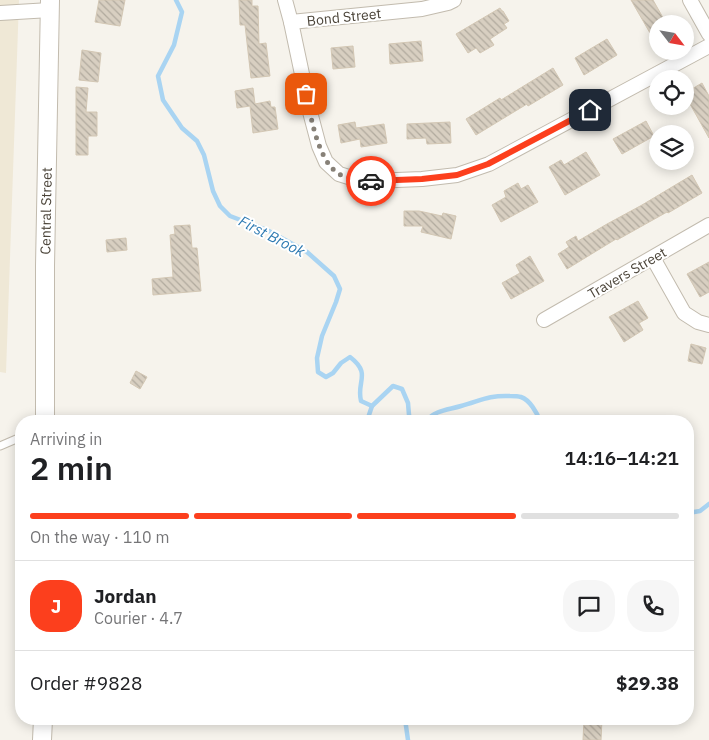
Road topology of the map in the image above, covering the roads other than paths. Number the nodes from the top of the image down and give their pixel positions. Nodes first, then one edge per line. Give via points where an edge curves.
1 (285, 0) edge
2 (454, 0) edge
3 (690, 0) edge
4 (50, 5) edge
5 (0, 13) edge
6 (292, 22) junction
7 (709, 34) edge
8 (709, 46) edge
9 (709, 225) edge
10 (653, 258) junction
11 (544, 320) dead end
12 (709, 324) edge
13 (44, 415) edge
14 (15, 440) edge
15 (0, 446) edge
16 (43, 725) edge
17 (42, 740) edge

1 - 6 street
2 - 6 street, Bond Street via 422,9
3 - 7 street
4 - 5 street
4 - 13 street, Central Street
6 - 8 street via 310,112 326,162 339,174 355,180 372,181 457,175 488,164
9 - 10 street, Travers Street
10 - 11 street, Travers Street
10 - 12 street via 684,313 698,322
14 - 15 lane
16 - 17 street

